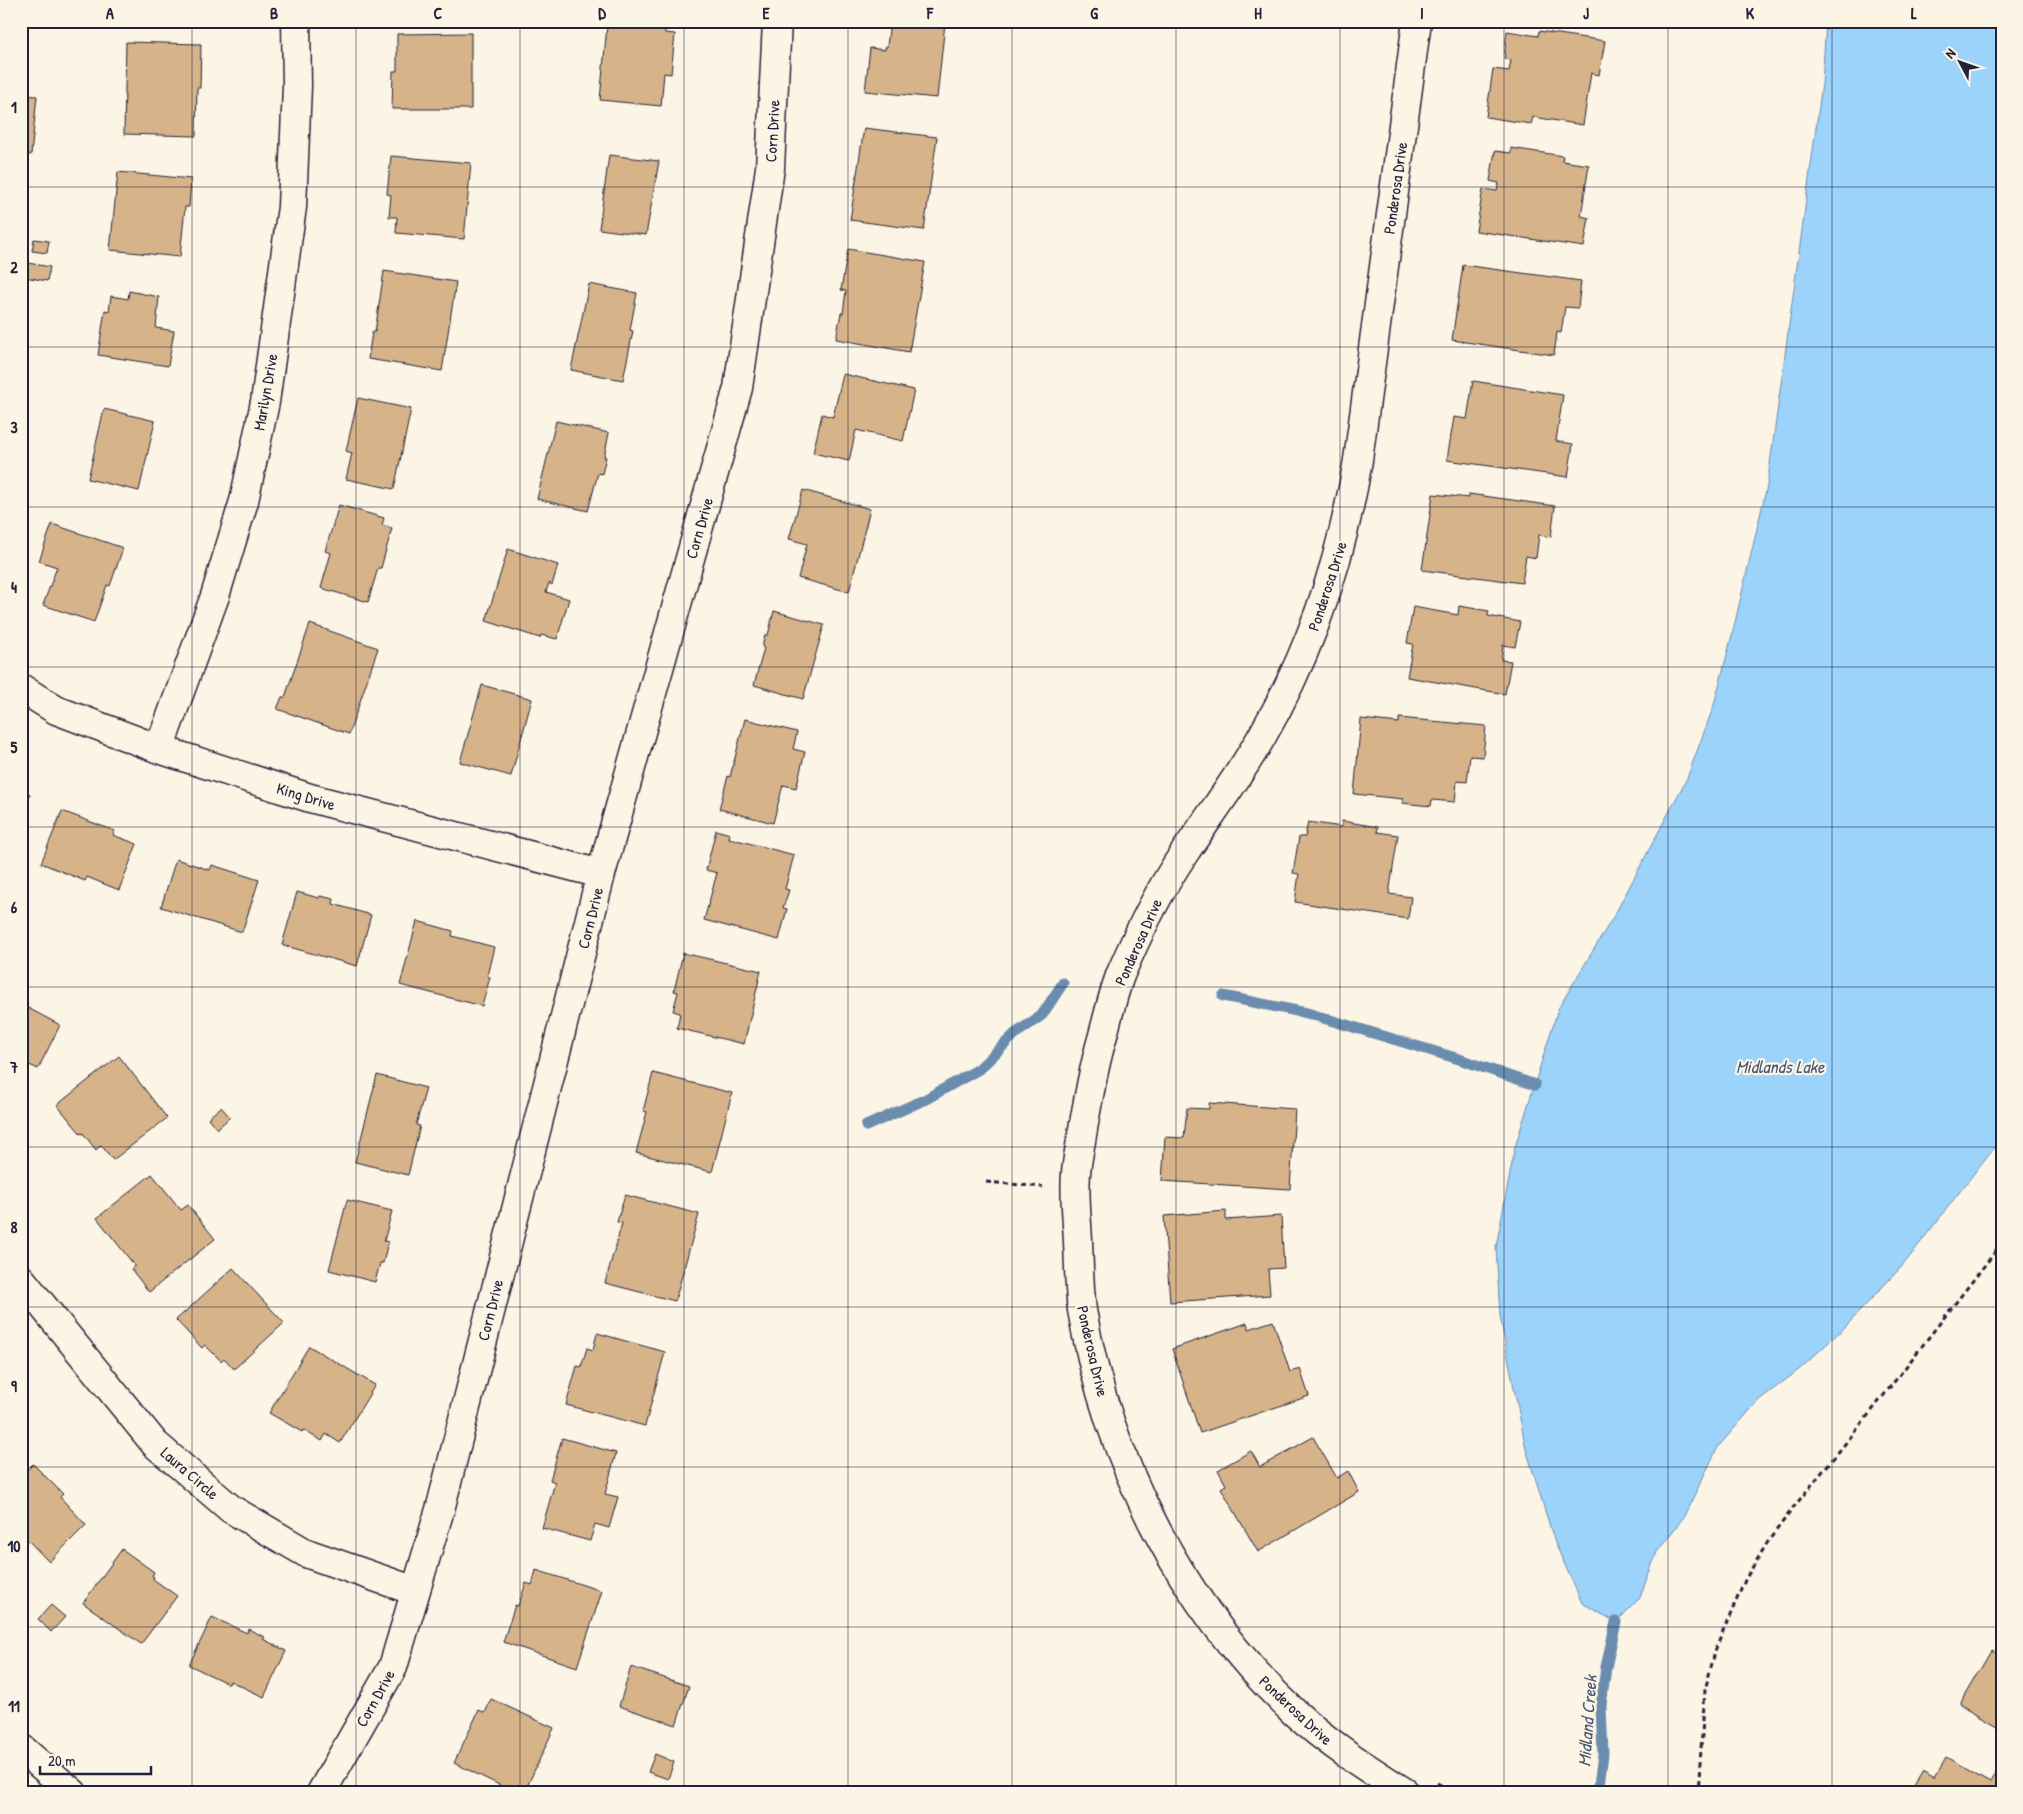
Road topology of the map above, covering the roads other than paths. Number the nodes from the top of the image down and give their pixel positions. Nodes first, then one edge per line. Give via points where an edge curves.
1 (296, 21) edge
2 (777, 21) edge
3 (1417, 21) edge
4 (21, 688) edge
5 (159, 749) junction
6 (601, 874) junction
7 (21, 1279) edge
8 (415, 1591) junction
9 (21, 1748) edge
10 (73, 1793) edge
11 (321, 1793) edge
12 (1406, 1793) edge

1 - 5 street, Marilyn Drive via 292,207 265,402 244,501 215,596
2 - 6 street, Corn Drive via 770,168 738,388
3 - 12 street, Ponderosa Drive via 1351,507 1326,597 1286,693 1225,797 1160,892 1120,978 1092,1075 1076,1174 1082,1307 1094,1366 1129,1474 1172,1560 1213,1619 1261,1678 1295,1712 1331,1744
4 - 5 street, King Drive via 56,710
5 - 6 street, King Drive via 310,798
6 - 8 street, Corn Drive via 441,1506
7 - 8 street, Laura Circle via 155,1444 231,1509 306,1553
8 - 11 street, Corn Drive via 393,1667
9 - 10 street

